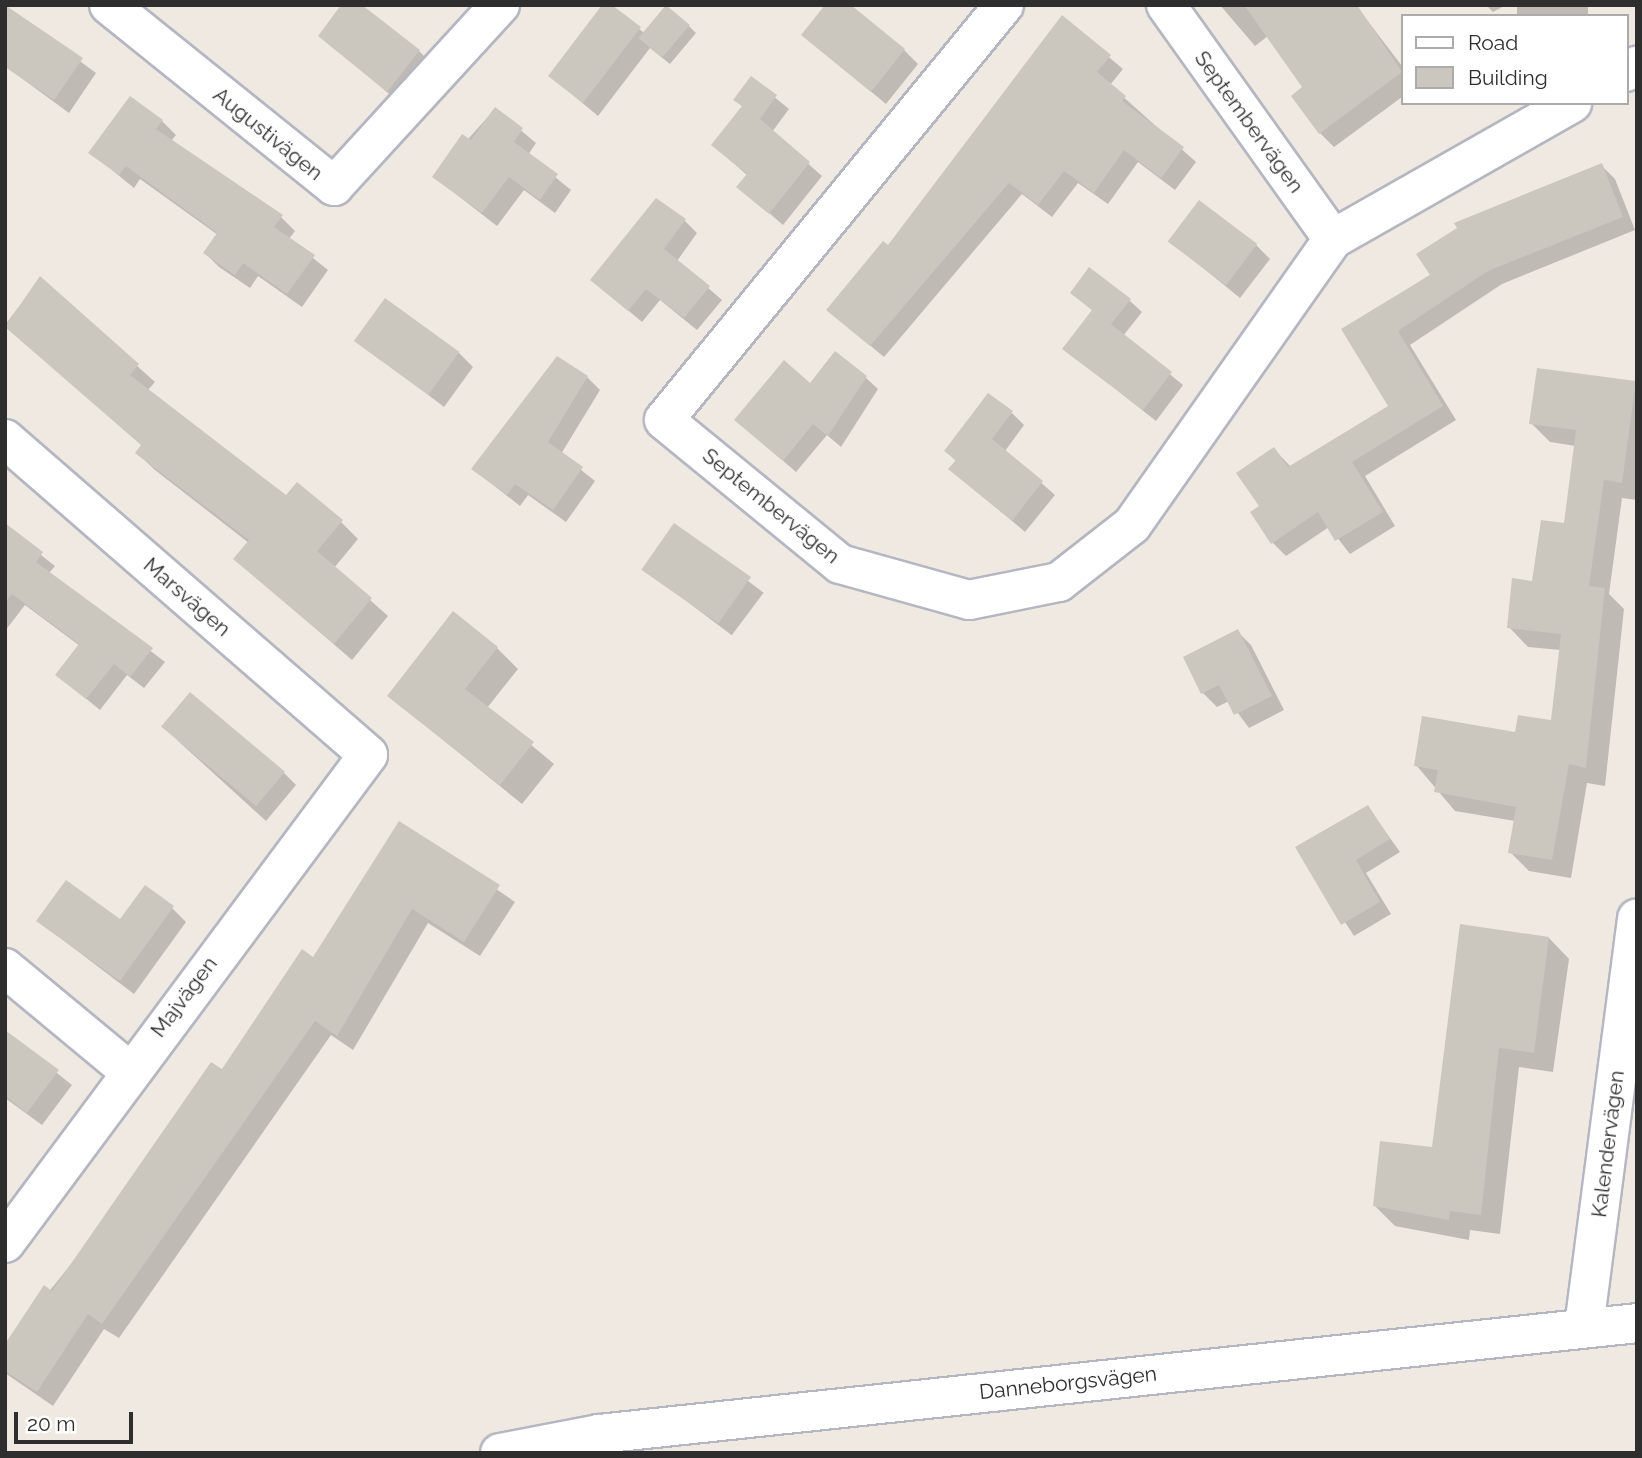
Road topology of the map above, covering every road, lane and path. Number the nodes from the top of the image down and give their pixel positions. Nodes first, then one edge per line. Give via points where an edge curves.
1 (109, 5) edge
2 (500, 5) edge
3 (1004, 5) edge
4 (1166, 5) edge
5 (1568, 105) edge
6 (1333, 239) junction
7 (5, 439) edge
8 (368, 755) joint
9 (1637, 918) edge
10 (5, 968) edge
11 (128, 1070) junction
12 (5, 1243) edge
13 (1637, 1323) edge
14 (1584, 1328) junction
15 (500, 1453) edge

1 - 2 street, Augustivägen via 334,186
3 - 6 street, Septembervägen via 664,420 840,564 969,600 1059,582 1132,525
4 - 6 street, Septembervägen
5 - 6 street, Septembervägen
7 - 8 street, Marsvägen
8 - 11 street, Majvägen
9 - 14 street, Kalendervägen
10 - 11 street
11 - 12 street, Majvägen
13 - 14 street, Danneborgsvägen
14 - 15 street, Danneborgsvägen via 599,1434

